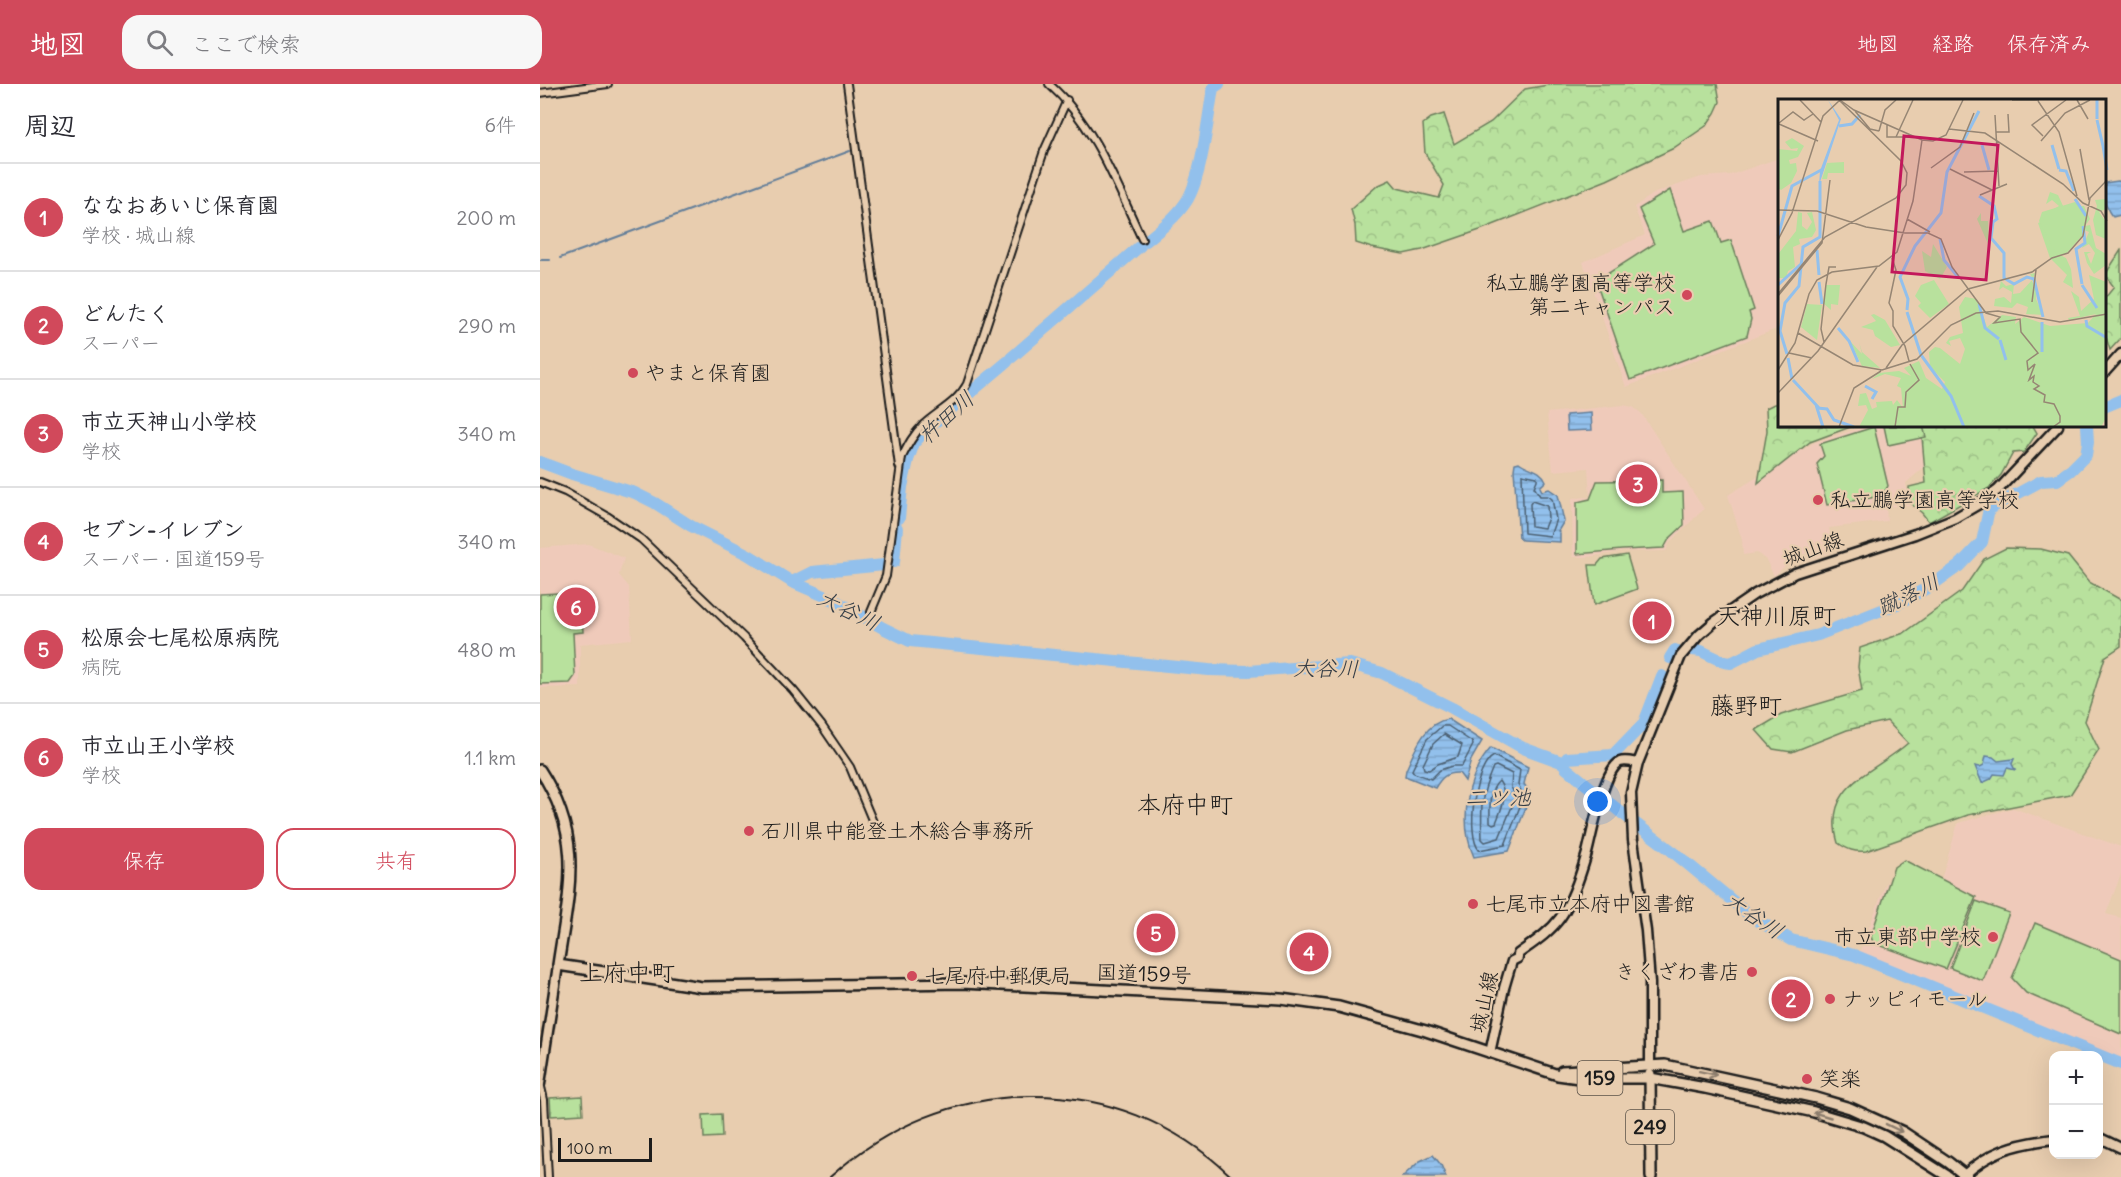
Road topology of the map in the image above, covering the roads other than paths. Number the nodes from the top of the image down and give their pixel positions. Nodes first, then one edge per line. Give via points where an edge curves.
1 (608, 84) edge
2 (847, 84) edge
3 (1049, 84) edge
4 (540, 93) edge
5 (1067, 100) junction
6 (1142, 239) dead end
7 (2121, 354) edge
8 (2106, 371) edge
9 (2056, 428) edge
10 (900, 469) junction
11 (540, 482) edge
12 (871, 612) dead end
13 (1638, 763) junction
14 (540, 770) edge
15 (875, 827) dead end
16 (558, 965) junction
17 (1490, 1053) junction
18 (1650, 1065) junction
19 (1551, 1071) junction
20 (1650, 1078) junction
21 (540, 1083) edge
22 (2103, 1139) edge
23 (2049, 1140) edge
24 (2121, 1148) edge
25 (543, 1151) edge
26 (1965, 1176) edge
27 (548, 1177) edge
28 (1651, 1177) edge
29 (1950, 1177) edge

1 - 4 street
2 - 10 street
3 - 5 street
5 - 6 street via 1096,143
5 - 10 street via 1044,151 967,384 962,393 910,439
7 - 8 main road
9 - 13 main road, 城山線 via 1998,490 1956,518 1795,573 1714,622 1681,656
10 - 12 street via 886,576
11 - 15 street via 565,492 641,539 744,638 822,726 850,767
13 - 17 main road, 城山線 via 1617,764 1604,788 1587,852 1561,917 1512,961
13 - 18 main road, 城山線 via 1630,813 1646,931
14 - 16 highway via 560,809 570,848 572,875
16 - 17 highway, 国道159号 / 159 via 702,987 962,983 1281,999 1339,1007
16 - 21 main road
17 - 19 highway, 国道159号 / 159
18 - 19 highway, 国道159号 / 159
18 - 20 highway, 249
18 -> 26 highway, 159 via 1748,1082 1850,1108 1903,1132
19 - 20 highway, 国道159号 / 159 via 1579,1078
20 - 28 highway, 249
29 -> 20 highway, 159 via 1864,1127 1814,1112
21 - 25 street via 544,1100
22 - 24 main road
23 - 26 main road via 1990,1155
25 - 27 street

